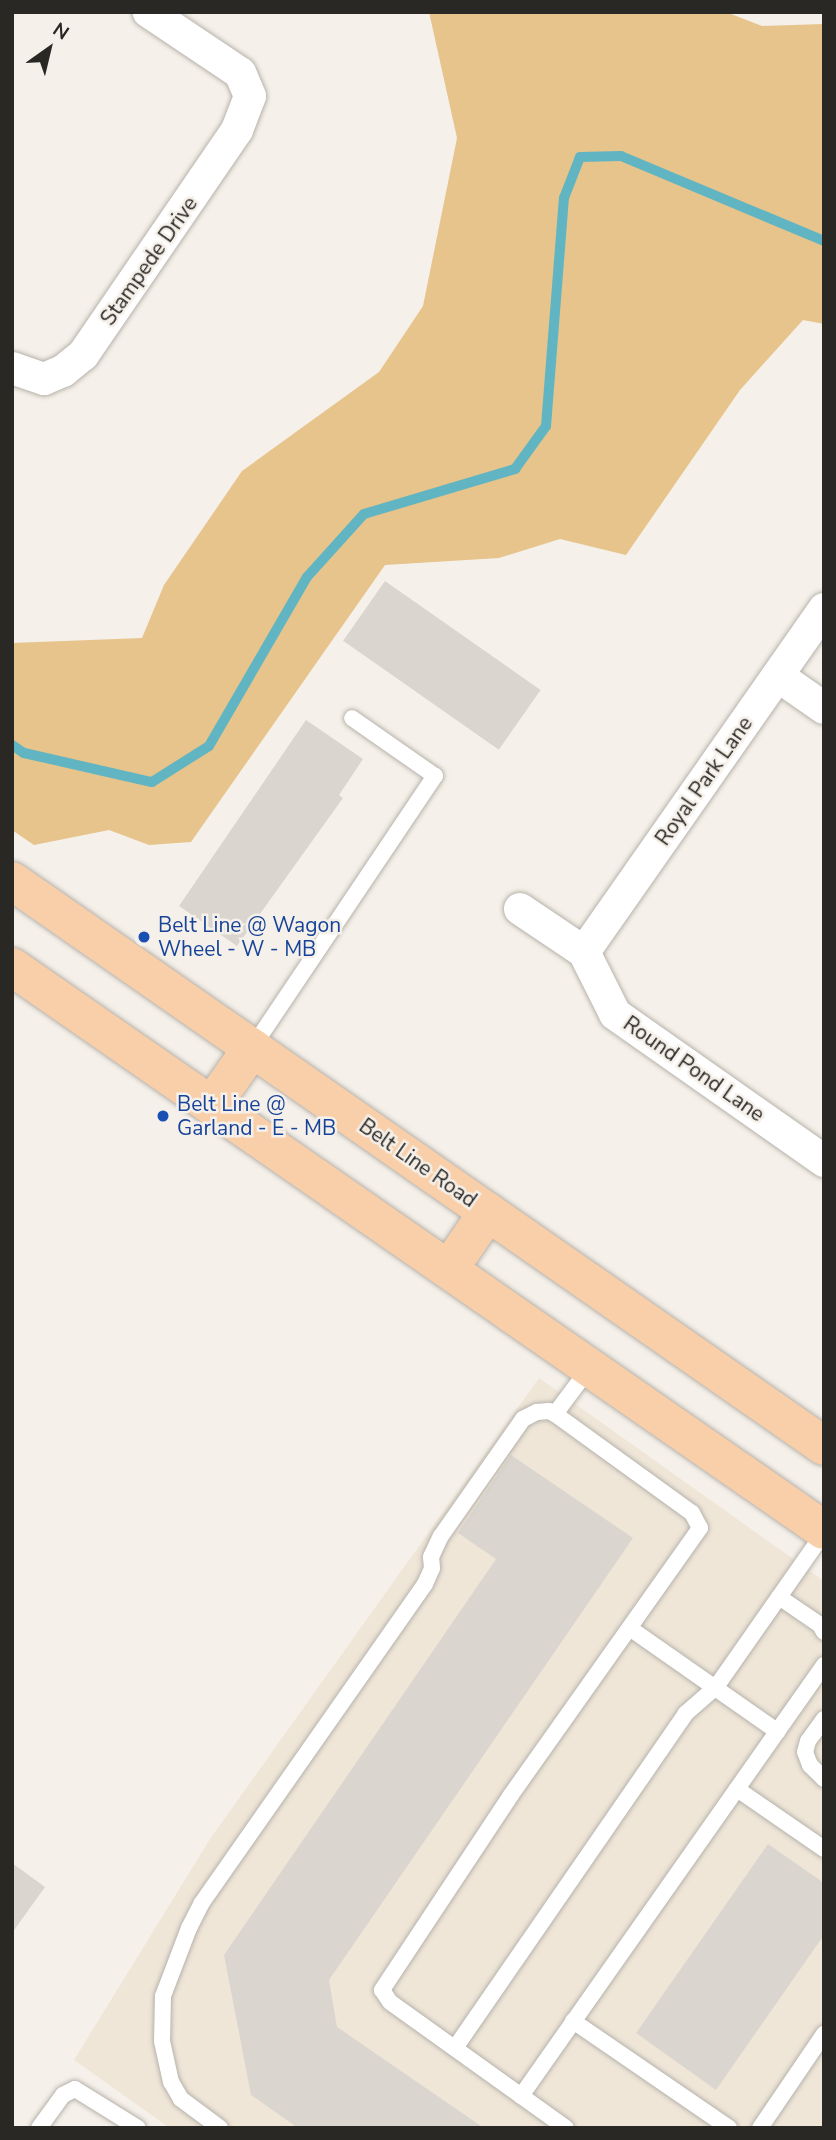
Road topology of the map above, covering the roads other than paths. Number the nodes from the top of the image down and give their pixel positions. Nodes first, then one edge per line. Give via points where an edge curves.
1 (149, 12) edge
2 (12, 368) edge
3 (824, 609) edge
4 (778, 676) junction
5 (824, 708) edge
6 (352, 718) dead end
7 (12, 881) edge
8 (520, 909) dead end
9 (584, 952) junction
10 (12, 967) edge
11 (252, 1048) junction
12 (212, 1105) junction
13 (824, 1161) edge
14 (488, 1212) junction
15 (449, 1269) junction
16 (590, 1367) junction
17 (555, 1415) junction
18 (824, 1446) edge
19 (824, 1531) edge
20 (779, 1597) junction
21 (631, 1629) junction
22 (824, 1632) edge
23 (824, 1665) edge
24 (716, 1687) junction
25 (824, 1719) edge
26 (778, 1732) junction
27 (824, 1779) edge
28 (737, 1789) junction
29 (824, 1849) edge
30 (573, 2021) junction
31 (824, 2034) edge
32 (455, 2048) junction
33 (521, 2095) junction
34 (39, 2128) edge
35 (138, 2128) edge
36 (220, 2128) edge
37 (566, 2128) edge
38 (729, 2128) edge
39 (760, 2128) edge

1 - 2 street, Stampede Drive via 240,73 250,96 237,130 83,355 44,379
3 - 4 street, Royal Park Lane
4 - 5 street
4 - 9 street, Royal Park Lane
6 - 11 lane via 435,776
7 - 11 main road, Belt Line Road
8 - 9 street, Round Pond Lane
9 - 13 street, Round Pond Lane via 615,1014
10 - 12 main road
11 - 12 main road
11 - 14 main road, Belt Line Road
12 - 15 main road
14 - 15 main road
14 - 18 main road, Belt Line Road
15 - 16 main road
16 - 17 lane
16 - 19 main road
17 - 21 lane via 692,1513 700,1528
17 - 36 lane via 537,1412 523,1419 441,1536 425,1584 201,1904 163,1996 162,2042 171,2082 181,2099
19 - 20 lane
20 - 22 lane
20 - 24 lane
21 - 24 lane
21 - 32 lane via 386,1980 382,1990 390,2002
23 - 26 lane
24 - 26 lane
24 - 32 lane via 685,1714
25 - 27 lane via 805,1752
26 - 28 lane
28 - 29 lane
28 - 30 lane
30 - 33 lane
30 - 38 lane
31 - 39 lane
32 - 33 lane
33 - 37 lane
34 - 35 lane via 57,2101 75,2089

